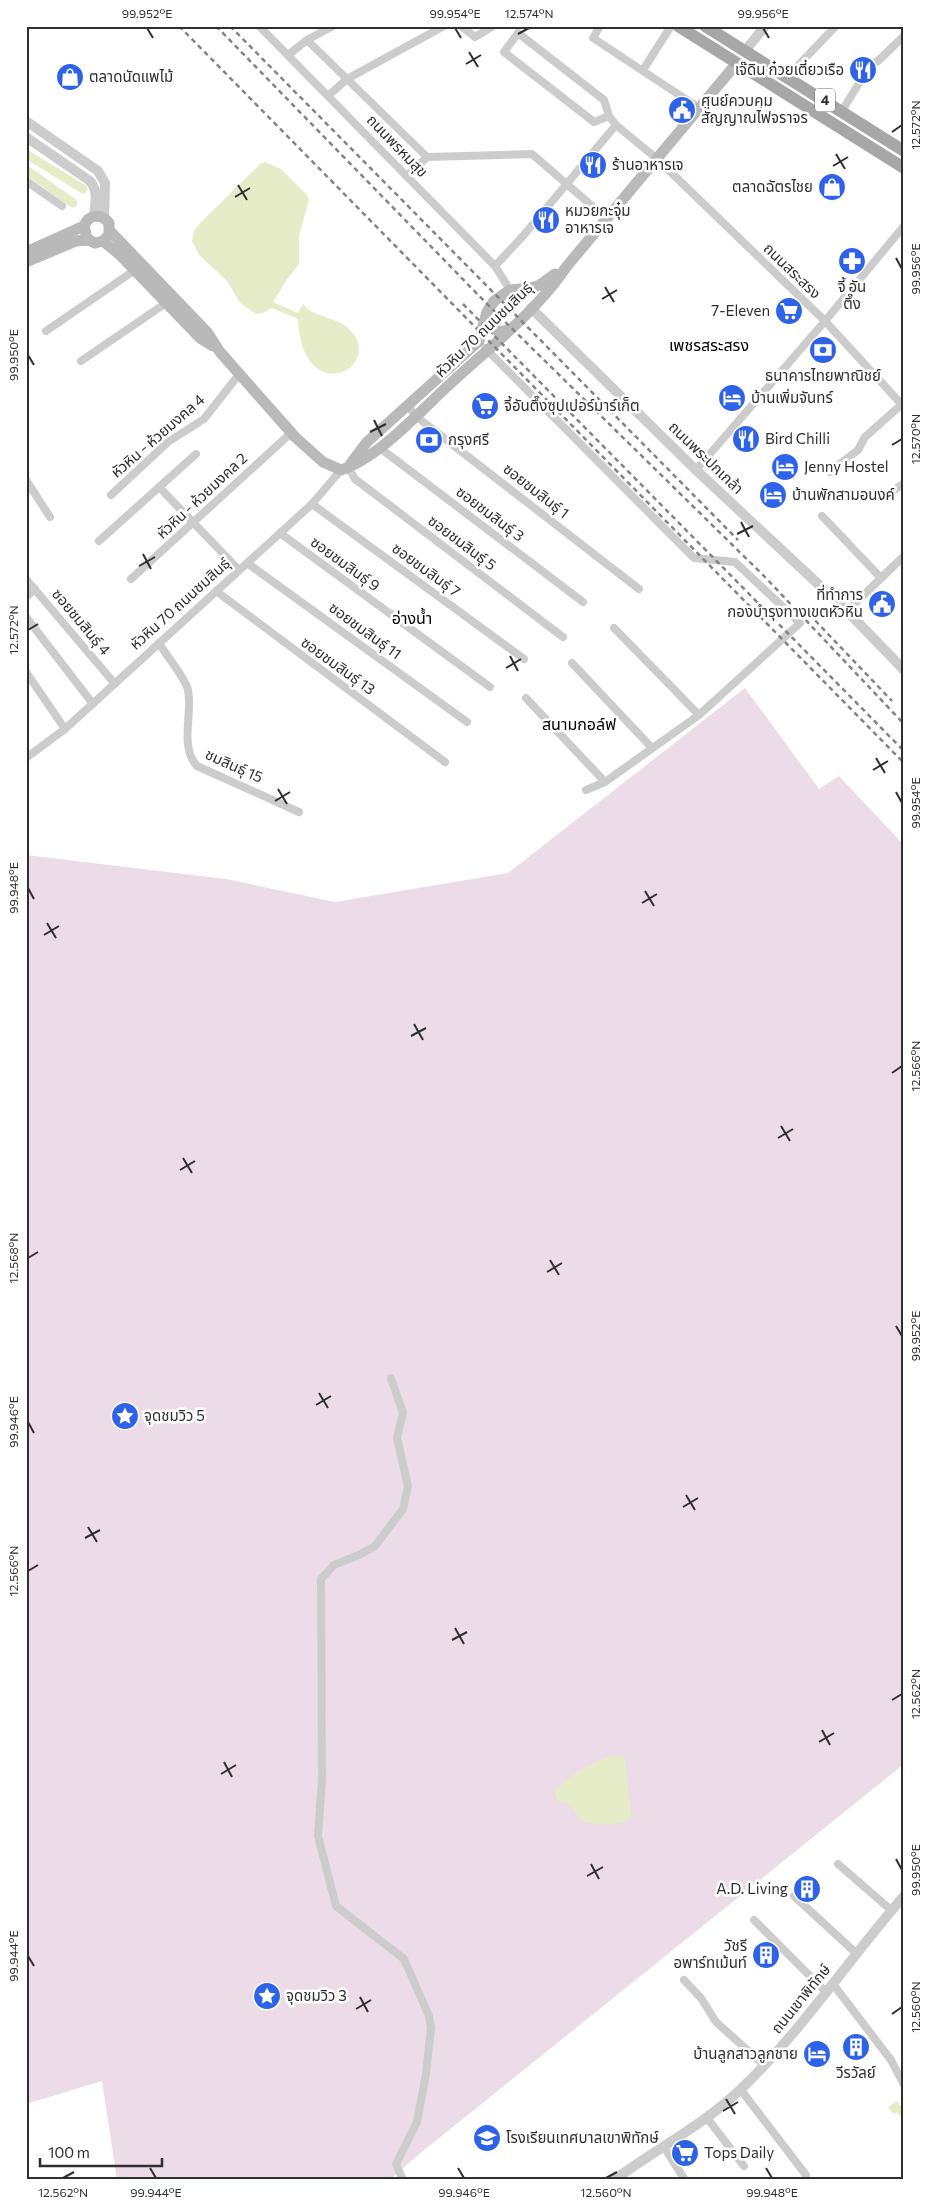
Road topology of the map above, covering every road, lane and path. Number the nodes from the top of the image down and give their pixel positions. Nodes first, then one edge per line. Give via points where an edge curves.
1 (259, 26) edge
2 (333, 26) edge
3 (444, 26) edge
4 (461, 26) edge
5 (493, 26) edge
6 (600, 26) edge
7 (671, 26) edge
8 (678, 26) edge
9 (706, 26) edge
10 (765, 26) edge
11 (836, 26) edge
12 (904, 36) edge
13 (307, 40) junction
14 (745, 51) junction
15 (288, 55) junction
16 (736, 64) junction
17 (643, 70) junction
18 (787, 77) junction
19 (347, 79) junction
20 (328, 96) junction
21 (699, 108) junction
22 (842, 111) junction
23 (609, 116) junction
24 (26, 121) edge
25 (616, 125) junction
26 (26, 137) edge
27 (904, 151) edge
28 (427, 157) junction
29 (656, 158) junction
30 (904, 168) edge
31 (407, 176) junction
32 (26, 181) edge
33 (567, 184) junction
34 (62, 206) dead end
35 (99, 217) junction
36 (606, 218) junction
37 (84, 226) junction
38 (904, 226) edge
39 (110, 231) junction
40 (88, 240) junction
41 (103, 242) junction
42 (26, 252) edge
43 (26, 262) edge
44 (495, 266) junction
45 (567, 266) junction
46 (135, 270) junction
47 (514, 289) junction
48 (166, 302) junction
49 (531, 308) junction
50 (486, 316) junction
51 (825, 321) junction
52 (508, 330) junction
53 (46, 331) dead end
54 (479, 341) junction
55 (487, 350) junction
56 (220, 352) junction
57 (81, 361) dead end
58 (240, 373) junction
59 (407, 406) junction
60 (903, 406) edge
61 (416, 415) junction
62 (291, 433) junction
63 (380, 448) junction
64 (196, 454) dead end
65 (344, 468) junction
66 (696, 470) junction
67 (830, 472) dead end
68 (26, 480) edge
69 (904, 483) edge
70 (159, 487) junction
71 (111, 496) dead end
72 (886, 496) dead end
73 (312, 504) junction
74 (822, 516) dead end
75 (50, 518) dead end
76 (193, 523) junction
77 (280, 534) junction
78 (99, 541) dead end
79 (904, 556) edge
80 (247, 563) junction
81 (239, 570) junction
82 (881, 578) junction
83 (26, 579) edge
84 (131, 579) dead end
85 (35, 589) junction
86 (639, 589) dead end
87 (216, 591) junction
88 (26, 597) edge
89 (583, 602) dead end
90 (847, 611) junction
91 (26, 617) edge
92 (614, 628) dead end
93 (563, 637) dead end
94 (158, 643) junction
95 (524, 659) dead end
96 (572, 664) dead end
97 (904, 670) edge
98 (26, 672) edge
99 (115, 684) junction
100 (490, 687) dead end
101 (526, 698) dead end
102 (93, 704) junction
103 (699, 714) junction
104 (467, 722) dead end
105 (65, 729) junction
106 (652, 748) junction
107 (26, 758) edge
108 (445, 762) dead end
109 (605, 782) junction
110 (586, 790) dead end
111 (299, 812) dead end
112 (391, 1378) dead end
113 (838, 1864) dead end
114 (794, 1896) dead end
115 (902, 1901) edge
116 (891, 1910) junction
117 (754, 1920) dead end
118 (856, 1953) junction
119 (684, 1980) dead end
120 (830, 1988) junction
121 (764, 2065) junction
122 (904, 2085) edge
123 (741, 2090) junction
124 (707, 2118) junction
125 (664, 2147) junction
126 (744, 2166) dead end
127 (806, 2175) dead end
128 (402, 2180) edge
129 (614, 2180) edge
130 (685, 2180) edge

1 - 15 street, ถนนพรหมสุข
2 - 13 street
3 - 19 street
4 - 5 street via 476,37
6 - 17 street via 593,38
7 - 17 street
8 - 16 main road, 4
9 - 14 main road, 4
10 - 14 street
11 - 18 street
12 - 22 street via 870,64
13 - 15 street
13 - 19 street
14 - 16 main road
14 - 18 main road, 4
15 - 20 street, ถนนพรหมสุข
16 - 21 main road, หัวหิน 70 ถนนชมสินธุ์
16 - 30 main road, 4
17 - 21 street
18 - 22 main road, 4
19 - 20 street
19 - 28 street
20 - 31 street, ถนนพรหมสุข
21 - 29 main road, หัวหิน 70 ถนนชมสินธุ์
22 - 27 main road, 4
23 - 23 street, ถนนสระสรง via 594,122 504,52 518,33 604,100
23 - 25 street, ถนนสระสรง
24 - 35 street via 98,171 105,184
25 - 29 street, ถนนสระสรง
25 - 33 street
26 - 35 street via 90,181 95,187
28 - 31 street
28 - 33 street via 532,154
29 - 36 main road, หัวหิน 70 ถนนชมสินธุ์
29 - 51 street, ถนนสระสรง
31 - 44 street, ถนนพรหมสุข
32 - 34 street
33 - 36 street
33 - 44 street
35 - 37 main road via 89,218
35 - 39 main road via 109,223
36 - 45 main road, หัวหิน 70 ถนนชมสินธุ์
37 - 40 main road
37 - 42 main road
38 - 51 street
39 - 41 main road
39 - 56 main road via 207,332
40 - 41 main road
40 - 43 main road via 76,241
41 - 46 main road
44 - 47 street, ถนนพรหมสุข
45 - 47 main road, หัวหิน 70 ถนนชมสินธุ์ via 540,285
45 - 49 main road, หัวหิน 70 ถนนชมสินธุ์
46 - 48 main road
46 - 53 street
47 - 49 main road via 528,296
47 - 50 main road, หัวหิน 70 ถนนชมสินธุ์ via 494,301
48 - 56 main road via 200,338
48 - 57 street
49 - 52 main road, หัวหิน 70 ถนนชมสินธุ์
49 - 66 street, ถนนพระปกเกล้า
50 - 52 main road via 494,330
50 - 54 main road, หัวหิน 70 ถนนชมสินธุ์
51 - 60 street, ถนนสระสรง
51 - 66 street
52 - 55 main road, หัวหิน 70 ถนนชมสินธุ์
54 - 55 street
54 - 59 main road, หัวหิน 70 ถนนชมสินธุ์
55 - 61 main road, หัวหิน 70 ถนนชมสินธุ์
55 - 103 street via 694,558 735,562 800,623
56 - 58 main road
58 - 62 main road
58 - 71 street, หัวหิน - ห้วยมงคล 4 via 204,419 168,442
59 - 61 street, ซอยชมสินธุ์ 1
59 - 65 main road, หัวหิน 70 ถนนชมสินธุ์
60 - 67 street
61 - 63 main road, หัวหิน 70 ถนนชมสินธุ์
61 - 86 street, ซอยชมสินธุ์ 1
62 - 65 main road via 323,462
62 - 76 street, หัวหิน - ห้วยมงคล 2
63 - 65 main road, หัวหิน 70 ถนนชมสินธุ์
63 - 89 street, ซอยชมสินธุ์ 3
64 - 70 street
65 - 73 street, หัวหิน 70 ถนนชมสินธุ์
65 - 93 street, ซอยชมสินธุ์ 5
66 - 90 street, ถนนพระปกเกล้า
68 - 75 street
69 - 72 street
70 - 76 street
70 - 78 street
73 - 77 street, หัวหิน 70 ถนนชมสินธุ์
73 - 95 street, ซอยชมสินธุ์ 7
74 - 82 street
76 - 81 street
76 - 84 street, หัวหิน - ห้วยมงคล 2
77 - 80 street, หัวหิน 70 ถนนชมสินธุ์
77 - 100 street, ซอยชมสินธุ์ 9
79 - 82 street
80 - 81 street, หัวหิน 70 ถนนชมสินธุ์
80 - 104 street, ซอยชมสินธุ์ 11
81 - 87 street, หัวหิน 70 ถนนชมสินธุ์
82 - 90 street
83 - 85 street, ซอยชมสินธุ์ 4
85 - 88 street
85 - 99 street, ซอยชมสินธุ์ 4
87 - 94 street, หัวหิน 70 ถนนชมสินธุ์
87 - 108 street, ซอยชมสินธุ์ 13
90 - 97 street, ถนนพระปกเกล้า
91 - 102 street
92 - 103 street
94 - 99 street, หัวหิน 70 ถนนชมสินธุ์
94 - 111 street, ชมสินธุ์ 15 via 188,690 189,744 192,760 197,766
96 - 106 street
98 - 105 street
99 - 102 street, หัวหิน 70 ถนนชมสินธุ์
101 - 109 street
102 - 105 street, หัวหิน 70 ถนนชมสินธุ์
103 - 106 street
105 - 107 street, หัวหิน 70 ถนนชมสินธุ์
106 - 109 street
109 - 110 street
112 - 128 street via 403,1412 397,1438 408,1486 403,1509 374,1546 334,1565 321,1579 322,1778 318,1836 336,1906 404,1959 429,2016 431,2028 426,2074 417,2122 396,2164
113 - 116 street
114 - 118 street
115 - 116 street, ถนนเขาพิทักษ์
116 - 118 street, ถนนเขาพิทักษ์
117 - 120 street
118 - 120 street, ถนนเขาพิทักษ์
119 - 121 street via 701,1998 716,2022
120 - 121 street, ถนนเขาพิทักษ์
120 - 122 street via 891,2060
121 - 123 street, ถนนเขาพิทักษ์
123 - 124 street, ถนนเขาพิทักษ์
123 - 127 street
124 - 125 street, ถนนเขาพิทักษ์
124 - 126 street
125 - 129 street, ถนนเขาพิทักษ์
125 - 130 street

